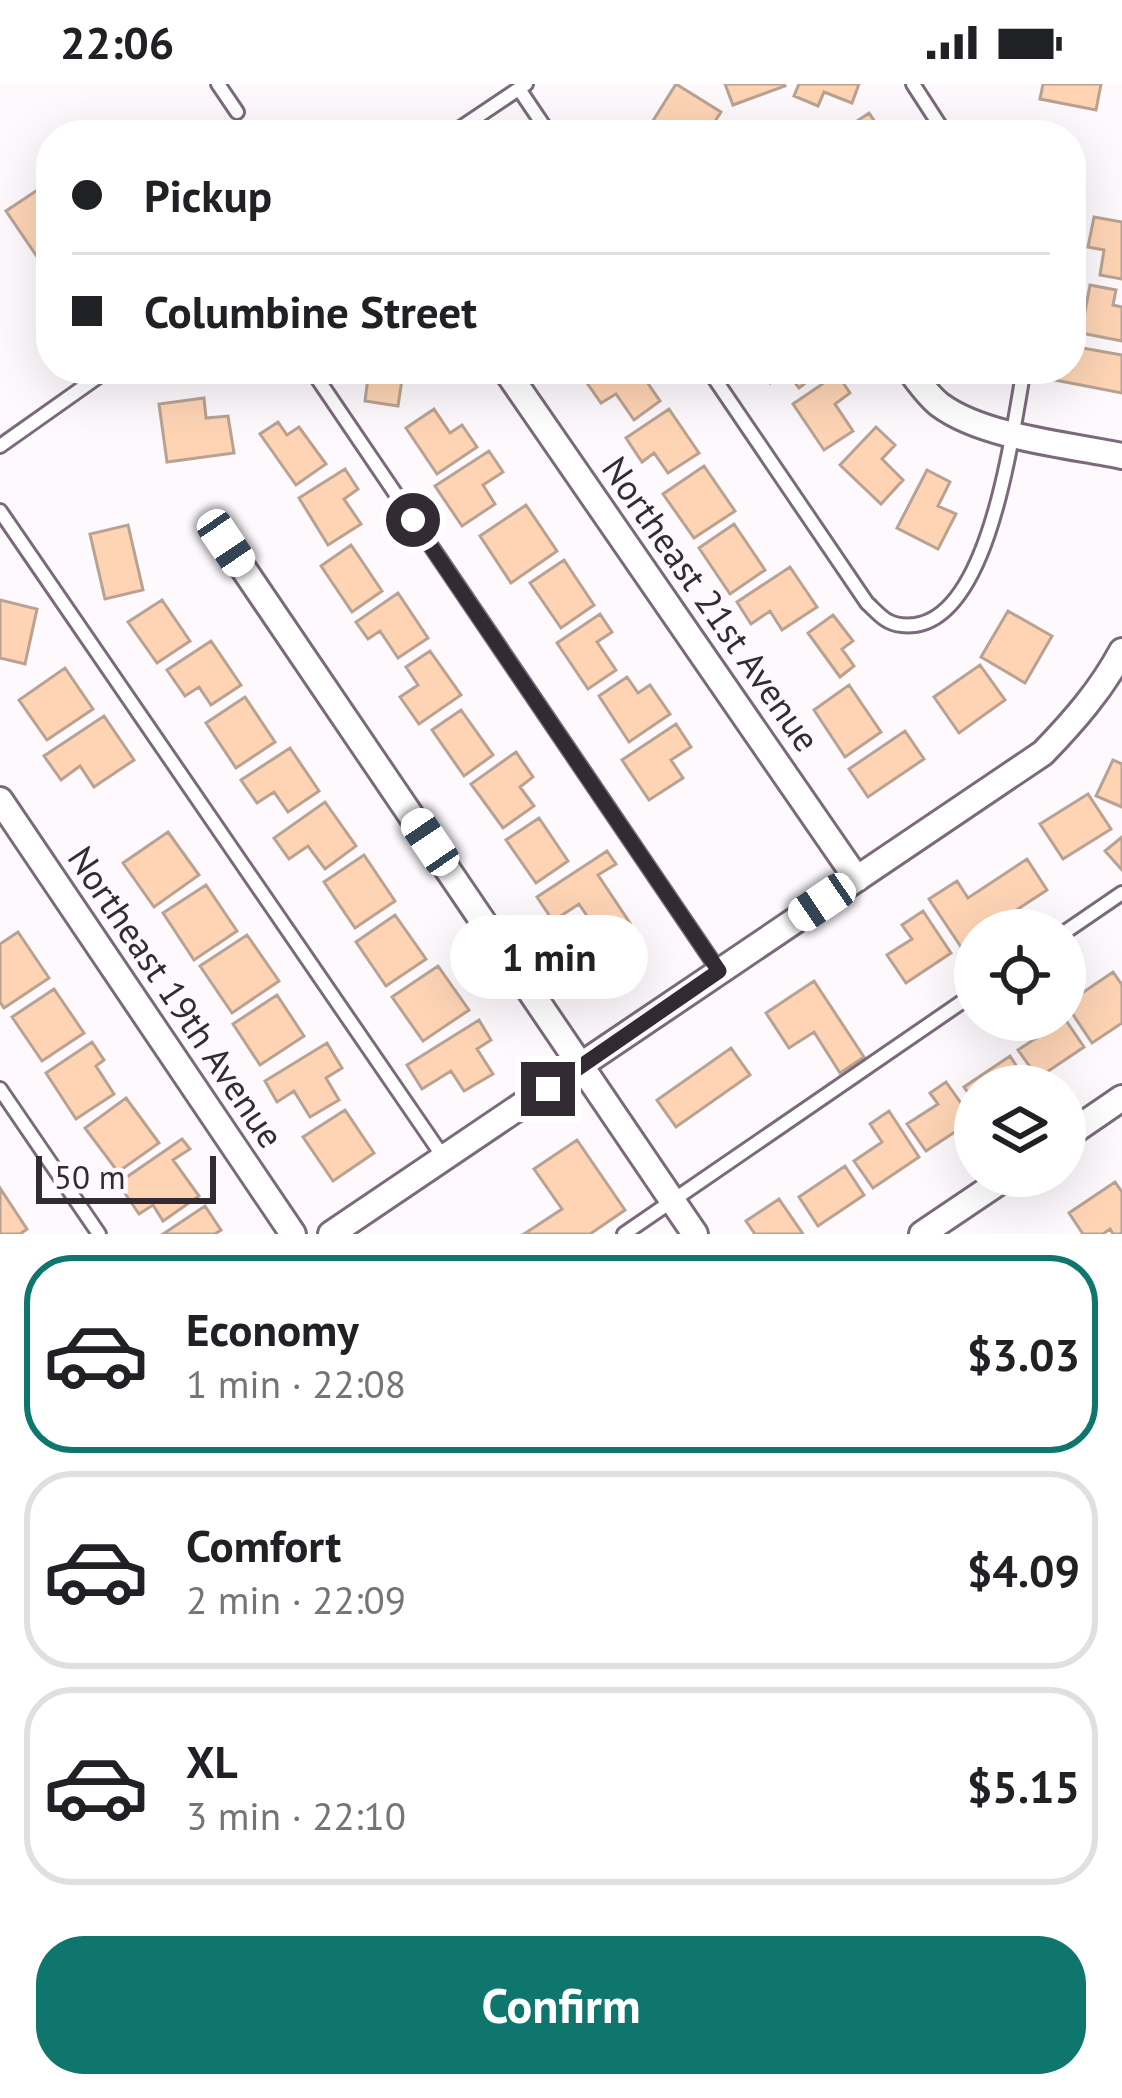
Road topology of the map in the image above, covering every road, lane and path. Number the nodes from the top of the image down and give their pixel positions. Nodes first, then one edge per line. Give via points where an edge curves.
1 (218, 84) edge
2 (913, 84) edge
3 (522, 87) edge
4 (237, 112) dead end
5 (472, 120) edge
6 (541, 120) edge
7 (936, 120) edge
8 (88, 384) edge
9 (321, 384) edge
10 (515, 384) edge
11 (718, 384) edge
12 (922, 384) edge
13 (1021, 384) edge
14 (1012, 434) junction
15 (0, 446) edge
16 (1122, 456) edge
17 (0, 512) edge
18 (226, 543) dead end
19 (1122, 651) edge
20 (0, 800) edge
21 (856, 879) junction
22 (1122, 893) edge
23 (1086, 918) edge
24 (719, 971) junction
25 (954, 1008) edge
26 (583, 1066) junction
27 (0, 1089) edge
28 (1122, 1098) edge
29 (1086, 1123) edge
30 (445, 1159) junction
31 (976, 1197) edge
32 (672, 1201) junction
33 (99, 1234) edge
34 (293, 1234) edge
35 (331, 1234) edge
36 (624, 1234) edge
37 (695, 1234) edge
38 (922, 1234) edge

1 - 4 lane
2 - 7 lane
3 - 5 lane
3 - 6 lane
8 - 15 lane
9 - 24 lane
10 - 21 street, Northeast 21st Avenue
11 - 14 lane via 866,603 904,626 929,623 952,605 976,568
12 - 14 street via 973,423
13 - 14 lane
14 - 16 street
17 - 30 lane
18 - 26 street
19 - 21 street via 1043,753
20 - 34 street, Northeast 19th Avenue
21 - 24 street
22 - 23 lane
24 - 26 street
25 - 32 lane
26 - 30 street
26 - 32 street
27 - 33 lane
28 - 29 street
30 - 35 street
31 - 38 street
32 - 36 lane
32 - 37 street

